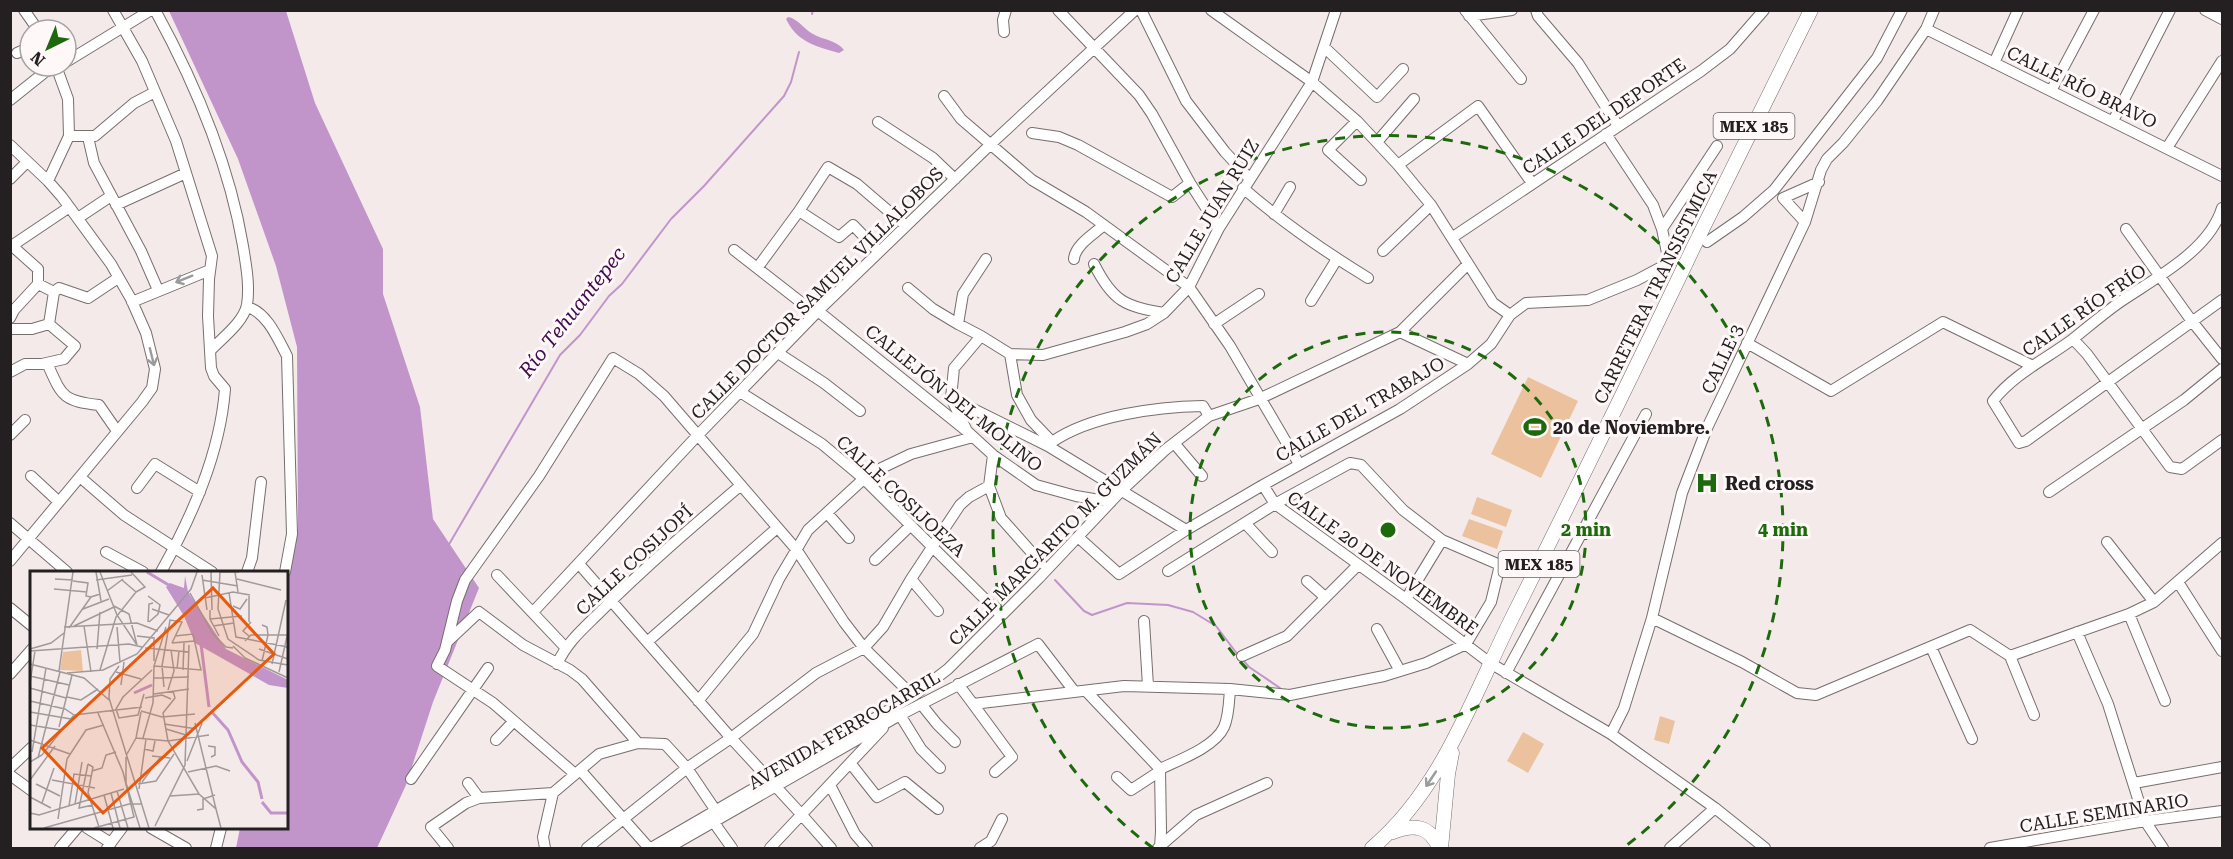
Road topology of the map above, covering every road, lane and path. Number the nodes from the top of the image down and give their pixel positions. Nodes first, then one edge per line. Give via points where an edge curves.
1 (113, 10) edge
2 (153, 10) edge
3 (1006, 10) edge
4 (1058, 10) edge
5 (1141, 10) edge
6 (1211, 10) edge
7 (1336, 10) edge
8 (1512, 10) edge
9 (1536, 10) edge
10 (1764, 10) edge
11 (1812, 10) edge
12 (1902, 10) edge
13 (1934, 10) edge
14 (2018, 10) edge
15 (2094, 10) edge
16 (2170, 10) edge
17 (2205, 10) edge
18 (1130, 12) edge
19 (1467, 13) edge
20 (2223, 19) edge
21 (123, 28) junction
22 (1926, 29) junction
23 (1004, 32) dead end
24 (1324, 47) junction
25 (1095, 49) junction
26 (78, 54) edge
27 (2223, 61) edge
28 (1994, 63) junction
29 (1403, 69) dead end
30 (38, 78) edge
31 (63, 78) edge
32 (1521, 79) dead end
33 (1312, 82) junction
34 (2051, 91) junction
35 (155, 92) junction
36 (944, 96) dead end
37 (1414, 99) dead end
38 (10, 100) edge
39 (1357, 121) junction
40 (2113, 121) junction
41 (878, 123) dead end
42 (1617, 126) junction
43 (1032, 133) dead end
44 (1606, 134) junction
45 (69, 136) junction
46 (88, 137) junction
47 (1377, 142) junction
48 (10, 145) edge
49 (1717, 146) dead end
50 (995, 148) junction
51 (2168, 148) junction
52 (27, 162) junction
53 (1398, 165) junction
54 (186, 173) junction
55 (2223, 176) edge
56 (10, 179) edge
57 (955, 179) junction
58 (1361, 180) dead end
59 (48, 181) junction
60 (1819, 182) junction
61 (1190, 183) junction
62 (1246, 183) junction
63 (1532, 183) junction
64 (1290, 187) dead end
65 (1774, 190) junction
66 (1783, 198) junction
67 (113, 201) junction
68 (1431, 205) junction
69 (69, 208) junction
70 (2223, 208) edge
71 (799, 211) junction
72 (1274, 214) junction
73 (78, 218) junction
74 (1805, 222) junction
75 (1104, 225) junction
76 (906, 226) junction
77 (1219, 228) junction
78 (2126, 229) dead end
79 (1662, 230) junction
80 (1453, 237) junction
81 (1701, 242) junction
82 (12, 245) edge
83 (734, 250) dead end
84 (1383, 251) dead end
85 (879, 252) junction
86 (986, 259) dead end
87 (1074, 259) dead end
88 (1337, 259) junction
89 (1684, 260) junction
90 (1669, 262) junction
91 (1094, 264) dead end
92 (1467, 265) junction
93 (758, 267) junction
94 (210, 270) junction
95 (2160, 276) junction
96 (118, 278) junction
97 (1368, 278) dead end
98 (38, 284) junction
99 (1189, 287) junction
100 (908, 288) dead end
101 (158, 290) junction
102 (54, 292) junction
103 (1259, 294) dead end
104 (2223, 300) edge
105 (132, 302) junction
106 (1311, 302) dead end
107 (247, 307) junction
108 (817, 312) junction
109 (1164, 313) junction
110 (1510, 315) junction
111 (10, 318) edge
112 (2191, 320) junction
113 (49, 324) junction
114 (958, 324) junction
115 (1214, 324) junction
116 (10, 329) edge
117 (1400, 333) junction
118 (981, 336) junction
119 (2073, 339) junction
120 (1747, 344) junction
121 (210, 351) junction
122 (778, 353) junction
123 (1010, 354) junction
124 (2223, 359) edge
125 (10, 363) edge
126 (47, 363) junction
127 (25, 364) junction
128 (1468, 364) junction
129 (2033, 366) junction
130 (2223, 369) edge
131 (10, 372) edge
132 (2108, 382) junction
133 (740, 392) junction
134 (951, 398) junction
135 (1259, 399) junction
136 (860, 411) dead end
137 (1646, 414) dead end
138 (1209, 416) junction
139 (25, 420) dead end
140 (2142, 429) junction
141 (117, 431) junction
142 (971, 434) junction
143 (10, 435) edge
144 (697, 436) junction
145 (2223, 440) edge
146 (1174, 443) junction
147 (1050, 444) junction
148 (993, 455) junction
149 (1299, 464) junction
150 (31, 476) dead end
151 (1202, 476) dead end
152 (80, 477) junction
153 (864, 479) junction
154 (261, 482) dead end
155 (1263, 485) junction
156 (741, 486) junction
157 (988, 486) junction
158 (137, 488) dead end
159 (1122, 490) junction
160 (200, 492) junction
161 (2049, 492) dead end
162 (59, 502) junction
163 (1111, 502) junction
164 (1275, 504) junction
165 (827, 513) junction
166 (10, 523) edge
167 (1245, 523) junction
168 (910, 526) junction
169 (777, 528) junction
170 (1186, 530) junction
171 (1078, 537) junction
172 (29, 538) junction
173 (849, 538) dead end
174 (1442, 540) junction
175 (2107, 542) dead end
176 (933, 546) junction
177 (2221, 547) edge
178 (174, 549) junction
179 (796, 549) junction
180 (106, 552) dead end
181 (1272, 552) dead end
182 (875, 560) dead end
183 (10, 561) edge
184 (1041, 563) dead end
185 (579, 564) junction
186 (1358, 565) junction
187 (65, 571) edge
188 (139, 571) edge
189 (161, 571) edge
190 (209, 571) edge
191 (248, 571) edge
192 (285, 571) edge
193 (1168, 571) dead end
194 (497, 575) dead end
195 (911, 579) junction
196 (1307, 581) dead end
197 (2178, 582) junction
198 (1325, 597) junction
199 (1406, 599) junction
200 (611, 601) junction
201 (2154, 602) junction
202 (10, 608) edge
203 (534, 611) junction
204 (938, 611) dead end
205 (2129, 614) junction
206 (1001, 615) junction
207 (1652, 618) junction
208 (1144, 621) dead end
209 (30, 624) edge
210 (1377, 629) dead end
211 (2077, 632) junction
212 (447, 642) junction
213 (647, 642) junction
214 (1466, 644) junction
215 (1931, 646) junction
216 (565, 647) junction
217 (864, 648) junction
218 (2223, 651) edge
219 (30, 652) edge
220 (1242, 656) dead end
221 (2010, 656) junction
222 (1490, 663) junction
223 (557, 664) junction
224 (488, 668) dead end
225 (1400, 671) junction
226 (1506, 673) junction
227 (10, 674) edge
228 (958, 684) junction
229 (1148, 686) junction
230 (1230, 689) junction
231 (472, 690) junction
232 (1074, 691) junction
233 (1086, 691) junction
234 (917, 700) junction
235 (698, 701) junction
236 (2166, 702) dead end
237 (973, 704) junction
238 (2034, 715) dead end
239 (900, 716) junction
240 (514, 721) junction
241 (887, 723) junction
242 (1611, 734) junction
243 (731, 738) junction
244 (1972, 739) dead end
245 (496, 740) dead end
246 (955, 742) dead end
247 (1454, 742) junction
248 (638, 743) junction
249 (30, 749) edge
250 (851, 764) junction
251 (2223, 767) edge
252 (10, 768) edge
253 (687, 768) junction
254 (940, 768) dead end
255 (1160, 769) junction
256 (578, 772) junction
257 (995, 772) dead end
258 (10, 775) edge
259 (1117, 777) dead end
260 (411, 779) dead end
261 (468, 783) dead end
262 (1267, 783) dead end
263 (2134, 783) junction
264 (772, 784) junction
265 (830, 785) junction
266 (30, 790) edge
267 (553, 793) junction
268 (479, 798) junction
269 (1715, 808) junction
270 (938, 809) dead end
271 (2223, 811) edge
272 (801, 814) junction
273 (716, 817) junction
274 (623, 819) junction
275 (1002, 819) dead end
276 (2145, 821) junction
277 (76, 829) edge
278 (88, 829) edge
279 (121, 829) edge
280 (153, 829) edge
281 (221, 829) edge
282 (1390, 833) junction
283 (109, 846) edge
284 (1159, 848) edge
285 (60, 849) edge
286 (186, 849) edge
287 (216, 849) edge
288 (448, 849) edge
289 (545, 849) edge
290 (587, 849) edge
291 (650, 849) edge
292 (668, 849) edge
293 (732, 849) edge
294 (770, 849) edge
295 (831, 849) edge
296 (867, 849) edge
297 (980, 849) edge
298 (1372, 849) edge
299 (1440, 849) edge
300 (1670, 849) edge
301 (1765, 849) edge
302 (1990, 849) edge
303 (2163, 849) edge

1 - 21 street
2 - 21 street
2 - 107 street via 198,101 222,161 239,222 248,278
3 - 23 street
4 - 25 street
5 - 62 street via 1186,101
6 - 33 street
7 - 24 street, CALLE JUAN RUIZ
8 - 19 street
9 - 42 street via 1578,63
10 - 42 street, CALLE DEL DEPORTE via 1730,49
11 - 81 main road, CARRETERA TRANSISTMICA / MEX 185
12 - 65 street via 1877,58
13 - 22 street, CALLE 3
14 - 28 street
15 - 34 street
16 - 40 street
17 - 20 street
18 - 25 street, CALLE DOCTOR SAMUEL VILLALOBOS
19 - 32 street
21 - 26 street
21 - 35 street
22 - 28 street, CALLE RÍO BRAVO
22 - 60 street, CALLE 3 via 1877,101 1827,159
24 - 29 street via 1377,97
24 - 33 street, CALLE JUAN RUIZ
25 - 50 street, CALLE DOCTOR SAMUEL VILLALOBOS via 1002,134
25 - 61 street via 1152,114
27 - 51 street
28 - 34 street, CALLE RÍO BRAVO
30 - 38 street
31 - 45 street
33 - 39 street
33 - 62 street, CALLE JUAN RUIZ
34 - 40 street, CALLE RÍO BRAVO
35 - 46 street via 134,103 95,136
35 - 54 street
36 - 50 street via 962,119
37 - 47 street
39 - 47 street
39 - 58 street via 1328,150
40 - 51 street, CALLE RÍO BRAVO
41 - 57 street via 933,158
42 - 44 street, CALLE DEL DEPORTE
43 - 61 street via 1078,145 1172,197
44 - 63 street, CALLE DEL DEPORTE
44 - 79 street via 1653,205
45 - 46 street
45 - 59 street
46 - 67 street via 94,163
47 - 53 street
48 - 52 street
49 - 79 street
50 - 57 street, CALLE DOCTOR SAMUEL VILLALOBOS
50 - 75 street via 1032,180
51 - 55 street, CALLE RÍO BRAVO
52 - 56 street
52 - 59 street
53 - 63 street via 1478,106
53 - 68 street
54 - 67 street
54 - 94 street via 212,256
57 - 76 street, CALLE DOCTOR SAMUEL VILLALOBOS
59 - 69 street
60 - 66 street
60 - 74 street, CALLE 3
61 - 77 street
62 - 72 street
62 - 77 street, CALLE JUAN RUIZ
63 - 80 street, CALLE DEL DEPORTE
64 - 72 street
65 - 66 street
65 - 81 street via 1743,217
66 - 74 street
67 - 73 street
67 - 101 street
68 - 80 street
68 - 84 street
69 - 73 street
69 - 82 street
70 - 95 street, CALLE RÍO FRÍO via 2206,237
71 - 76 street via 828,167 857,184
71 - 85 street via 839,237 853,225
71 - 93 street
72 - 88 street
73 - 96 street
74 - 120 street, CALLE 3
75 - 87 street via 1078,248
75 - 99 street
76 - 85 street, CALLE DOCTOR SAMUEL VILLALOBOS
77 - 99 street, CALLE JUAN RUIZ
78 - 95 street
79 - 90 street
80 - 92 street
81 - 89 main road, CARRETERA TRANSISTMICA / MEX 185, bridge
82 - 98 street via 38,269
83 - 93 street, CALLEJÓN DEL MOLINO
85 - 108 street, CALLE DOCTOR SAMUEL VILLALOBOS
86 - 114 street via 963,294
88 - 97 street
88 - 106 street
89 - 90 street
89 - 222 main road, CARRETERA TRANSISTMICA / MEX 185
90 - 110 street via 1588,300 1526,303
91 - 109 street via 1120,301
92 - 110 street via 1493,303
92 - 117 street, CALLE MARGARITO M. GUZMÁN
93 - 108 street, CALLEJÓN DEL MOLINO
94 -> 101 street
94 - 121 street
95 - 112 street
95 - 119 street, CALLE RÍO FRÍO
96 - 102 street via 88,298 59,288
96 - 105 street
98 - 102 street
98 - 111 street
99 - 109 street, CALLE JUAN RUIZ
99 - 115 street
100 - 114 street
101 - 105 street
102 - 113 street
103 - 115 street
104 - 112 street
105 -> 141 street via 152,352 155,374 152,388
107 - 121 street via 237,324
107 - 192 street via 255,309 274,332 287,356 292,534
108 - 122 street, CALLE DOCTOR SAMUEL VILLALOBOS
108 - 142 street, CALLEJÓN DEL MOLINO
109 - 123 street, CALLE JUAN RUIZ via 1148,324 1066,350 1044,355
110 - 128 street, CALLE DEL TRABAJO via 1491,344
112 - 124 street
112 - 132 street
113 - 116 street
113 - 126 street via 75,346 64,359
114 - 118 street
115 - 135 street
117 - 128 street
117 - 135 street, CALLE MARGARITO M. GUZMÁN
118 - 123 street
118 - 134 street via 954,368
119 - 129 street, CALLE RÍO FRÍO
119 - 132 street
120 - 129 street via 1831,391 1943,322
120 - 207 street, CALLE 3 via 1707,428 1682,493
121 - 160 street via 214,376 225,388 216,445
122 - 133 street, CALLE DOCTOR SAMUEL VILLALOBOS
122 - 136 street
123 - 147 street via 1017,395
125 - 127 street
126 - 127 street
126 - 141 street via 65,396 79,403 99,405
127 - 131 street
128 - 149 street, CALLE DEL TRABAJO via 1400,409
129 - 132 street, CALLE RÍO FRÍO via 1994,401 2019,443
130 - 140 street
132 - 140 street
133 - 144 street, CALLE DOCTOR SAMUEL VILLALOBOS
133 - 153 street, CALLE COSIJOEZA via 822,444
134 - 142 street
134 - 147 street
135 - 138 street, CALLE MARGARITO M. GUZMÁN
135 - 149 street
137 - 226 street
138 - 146 street, CALLE MARGARITO M. GUZMÁN
138 - 147 street via 1203,406 1116,417 1070,432
139 - 143 street
140 - 145 street via 2170,467 2182,469
140 - 161 street
141 - 152 street
142 - 148 street, CALLEJÓN DEL MOLINO
142 - 153 street via 911,454
144 - 156 street
144 - 185 street, CALLE DOCTOR SAMUEL VILLALOBOS
144 - 212 street via 664,396 613,358 539,476 465,580
146 - 151 street
146 - 159 street, CALLE MARGARITO M. GUZMÁN
147 - 159 street
148 - 157 street
148 - 163 street, CALLEJÓN DEL MOLINO via 1036,485
149 - 155 street, CALLE DEL TRABAJO
150 - 162 street
152 - 162 street
152 - 178 street via 124,515
153 - 165 street
153 - 168 street, CALLE COSIJOEZA
154 - 191 street
155 - 164 street, CALLE 20 DE NOVIEMBRE
155 - 170 street, CALLE DEL TRABAJO
156 - 169 street
156 - 200 street, CALLE COSIJOPÍ
157 - 176 street via 960,505
157 - 184 street via 1001,518
158 - 160 street via 155,464
159 - 163 street, CALLE MARGARITO M. GUZMÁN
159 - 170 street
160 - 178 street
162 - 172 street
163 - 171 street, CALLE MARGARITO M. GUZMÁN
164 - 167 street
164 - 174 street via 1350,463 1360,465 1403,510
164 - 186 street, CALLE 20 DE NOVIEMBRE
165 - 173 street
165 - 179 street via 808,530
166 - 172 street
167 - 181 street
167 - 193 street
168 - 176 street, CALLE COSIJOEZA
168 - 182 street
169 - 179 street
169 - 213 street
170 - 171 street, CALLE DEL TRABAJO via 1119,574
171 - 206 street, CALLE MARGARITO M. GUZMÁN
172 - 183 street
172 - 187 street
174 - 199 street
174 - 214 street via 1500,565 1491,602
175 - 201 street
176 - 195 street
176 - 206 street, CALLE COSIJOEZA
177 - 197 street
178 - 189 street
178 - 190 street
179 - 217 street
179 - 235 street via 753,634
180 - 188 street
185 - 200 street
185 - 203 street, CALLE DOCTOR SAMUEL VILLALOBOS
186 - 198 street
186 - 199 street, CALLE 20 DE NOVIEMBRE
194 - 203 street
195 - 204 street
195 - 217 street via 883,627
196 - 198 street
197 - 201 street
197 - 218 street
198 - 220 street via 1287,636
199 - 214 street, CALLE 20 DE NOVIEMBRE
200 - 213 street
200 - 216 street, CALLE COSIJOPÍ
201 - 205 street
202 - 209 street
203 - 216 street
205 - 211 street
205 - 236 street
206 - 234 street, CALLE MARGARITO M. GUZMÁN
207 - 215 street via 1807,695 1824,692
207 - 242 street, CALLE 3 via 1624,708
208 - 229 street
210 - 225 street
211 - 221 street
211 - 263 street via 2108,704
212 - 223 street via 479,612 523,645
212 - 231 street via 437,666
213 - 235 street
214 - 222 street, CALLE 20 DE NOVIEMBRE
214 - 225 street
215 - 221 street via 1970,630
215 - 244 street
216 - 223 street, CALLE COSIJOPÍ
217 - 234 street
217 - 243 street via 816,672
219 - 227 street
221 - 238 street
222 - 226 street, CALLE 20 DE NOVIEMBRE
222 - 247 main road, CARRETERA TRANSISTMICA / MEX 185
223 - 248 street via 582,679
224 - 231 street
225 - 230 street via 1285,694
226 - 242 street, CALLE 20 DE NOVIEMBRE
228 - 232 street, AVENIDA FERROCARRIL via 1038,644
228 - 234 street, AVENIDA FERROCARRIL
228 - 237 street
229 - 230 street
229 - 233 street
230 - 255 street via 1227,718 1219,735 1198,751
231 - 240 street
231 - 260 street
232 - 233 street
232 - 237 street
233 - 255 street
234 - 239 street, AVENIDA FERROCARRIL
234 - 246 street
234 - 264 street
235 - 243 street
237 - 257 street via 1012,757
239 - 241 street, AVENIDA FERROCARRIL
239 - 254 street via 921,749
240 - 245 street
240 - 256 street
241 - 250 street
241 - 264 street, AVENIDA FERROCARRIL
242 - 269 street, CALLE 20 DE NOVIEMBRE
243 - 253 street
243 - 264 street
247 -> 282 main road, CARRETERA TRANSISTMICA / MEX 185
247 - 299 main road, CARRETERA TRANSISTMICA / MEX 185
248 - 253 street via 665,744
248 - 256 street via 599,754
249 - 252 street
250 - 265 street
250 - 270 street via 877,797 905,782
251 - 263 street
253 - 273 street
253 - 274 street
255 - 259 street via 1131,790
255 - 284 street
256 - 267 street
256 - 274 street
258 - 266 street
261 - 268 street
262 - 284 street via 1196,815
263 - 276 street
264 - 272 street
264 - 273 street
265 - 272 street
265 - 296 street
267 - 268 street
267 - 289 street via 543,837
268 - 288 street via 431,827
269 - 300 street
269 - 301 street, CALLE 20 DE NOVIEMBRE
271 - 276 street, CALLE SEMINARIO
272 - 294 street
272 - 295 street
273 - 291 street
273 - 292 street
273 - 293 street via 717,827
274 - 290 street
274 - 291 street
275 - 297 street via 992,841
276 - 302 street, CALLE SEMINARIO
276 - 303 street
277 - 285 street
278 - 283 street
279 - 283 street
280 - 286 street
281 - 287 street
282 - 298 main road, CARRETERA TRANSISTMICA / MEX 185
282 - 299 main road via 1417,827 1428,832

